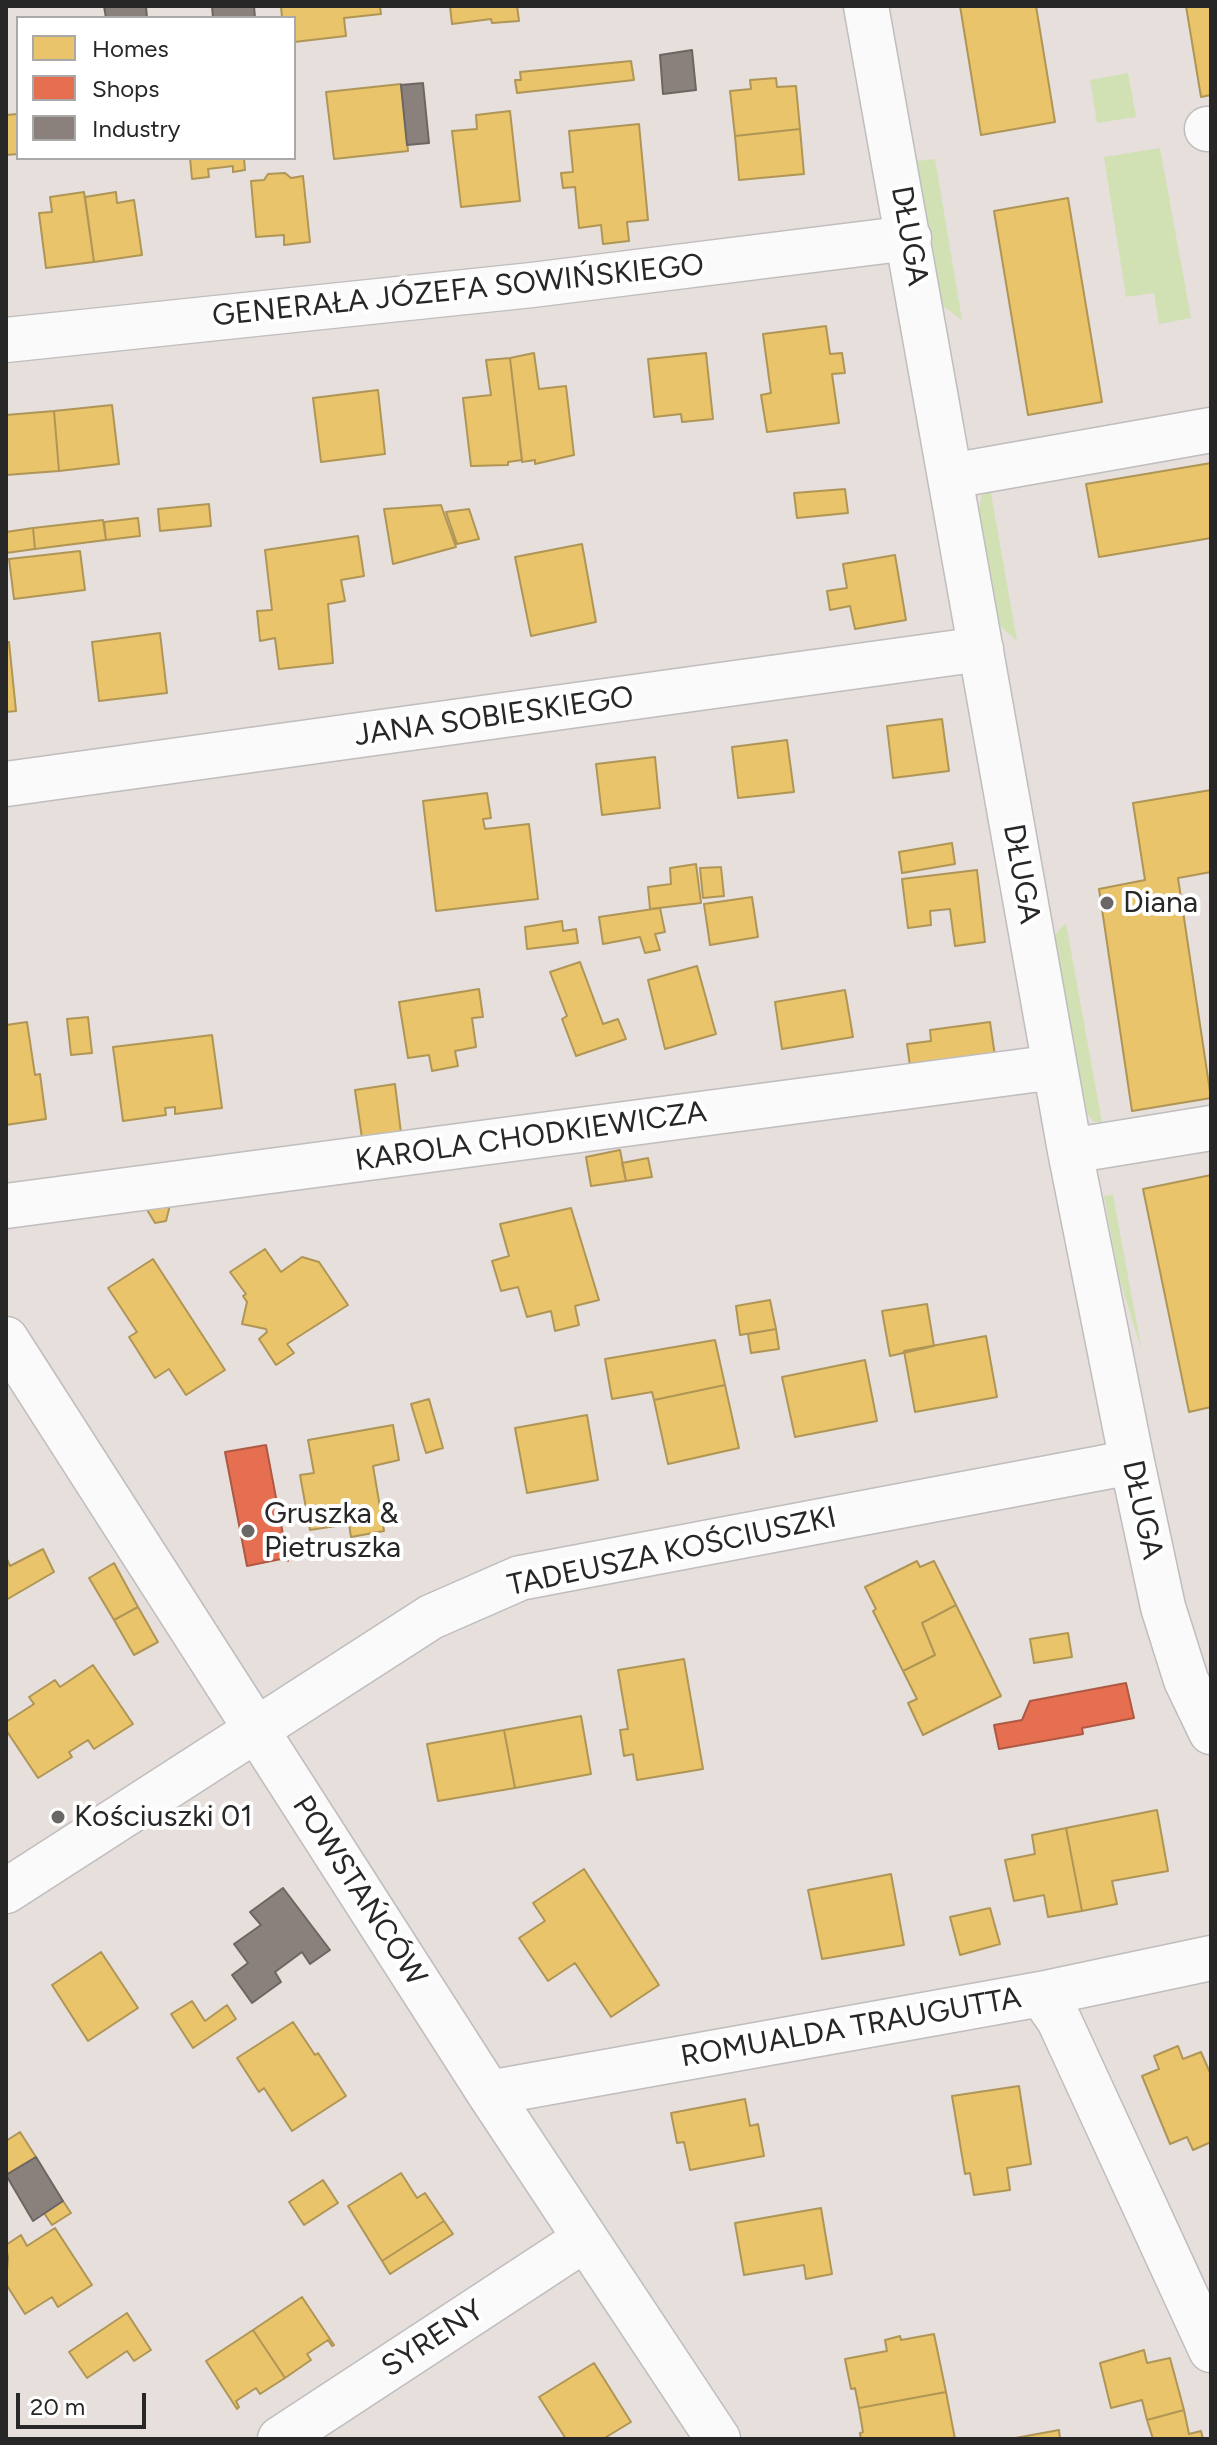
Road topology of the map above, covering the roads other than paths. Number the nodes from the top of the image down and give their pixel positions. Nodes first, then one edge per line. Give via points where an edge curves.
1 (866, 6) edge
2 (909, 238) junction
3 (6, 340) edge
4 (1211, 430) edge
5 (951, 476) junction
6 (981, 649) junction
7 (6, 784) edge
8 (1055, 1067) junction
9 (1211, 1128) edge
10 (1070, 1151) junction
11 (6, 1206) edge
12 (6, 1339) edge
13 (1132, 1462) junction
14 (254, 1729) junction
15 (1211, 1732) edge
16 (6, 1891) edge
17 (1211, 1958) edge
18 (1041, 1994) junction
19 (489, 2093) junction
20 (585, 2239) junction
21 (1211, 2350) edge
22 (280, 2439) edge
23 (718, 2439) edge

1 - 2 street, DŁUGA
2 - 3 street, GENERAŁA JÓZEFA SOWIŃSKIEGO via 532,285
2 - 5 street, DŁUGA
4 - 5 street
5 - 6 street, DŁUGA
6 - 7 street, JANA SOBIESKIEGO
6 - 8 street, DŁUGA
8 - 10 street, DŁUGA
8 - 11 street, KAROLA CHODKIEWICZA
9 - 10 street
10 - 13 street, DŁUGA
12 - 14 street, POWSTAŃCÓW
13 - 14 street, TADEUSZA KOŚCIUSZKI via 520,1578 431,1617
13 - 15 street, DŁUGA via 1163,1607 1186,1680
14 - 16 street, TADEUSZA KOŚCIUSZKI
14 - 19 street, POWSTAŃCÓW
17 - 18 street, ROMUALDA TRAUGUTTA
18 - 19 street, ROMUALDA TRAUGUTTA
18 - 21 street via 1059,2020
19 - 20 street, POWSTAŃCÓW
20 - 22 street, SYRENY
20 - 23 street, POWSTAŃCÓW

